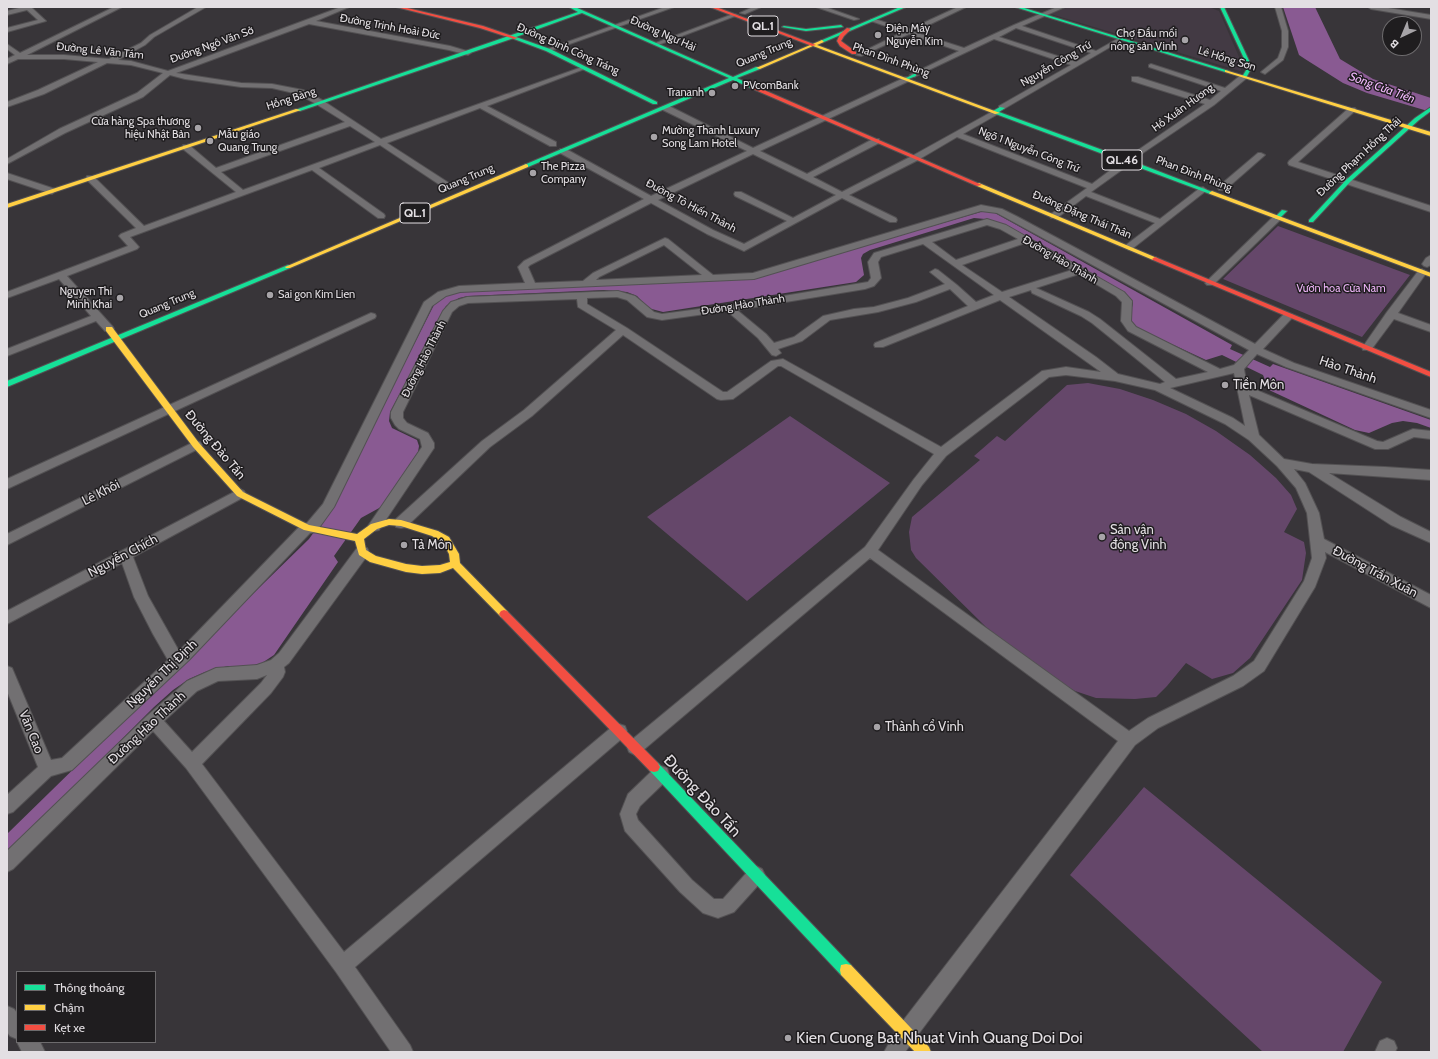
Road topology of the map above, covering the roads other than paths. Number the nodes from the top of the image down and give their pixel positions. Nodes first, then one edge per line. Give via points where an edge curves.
1 (28, 7) edge
2 (119, 7) edge
3 (203, 7) edge
4 (346, 7) edge
5 (398, 7) edge
6 (571, 7) edge
7 (670, 7) edge
8 (712, 7) edge
9 (727, 7) edge
10 (758, 7) edge
11 (819, 7) edge
12 (886, 7) edge
13 (904, 7) edge
14 (963, 7) edge
15 (1017, 7) edge
16 (1062, 7) edge
17 (1222, 7) edge
18 (1278, 7) edge
19 (1371, 7) edge
20 (582, 12) junction
21 (7, 13) edge
22 (739, 14) junction
23 (1043, 15) junction
24 (1431, 17) edge
25 (856, 19) junction
26 (873, 20) junction
27 (309, 22) junction
28 (616, 26) junction
29 (840, 26) junction
30 (1016, 26) junction
31 (779, 29) junction
32 (850, 29) junction
33 (7, 30) edge
34 (908, 32) junction
35 (514, 37) junction
36 (994, 37) junction
37 (1121, 39) junction
38 (813, 41) junction
39 (656, 44) junction
40 (7, 46) edge
41 (785, 49) junction
42 (548, 50) junction
43 (965, 51) junction
44 (468, 53) junction
45 (1097, 53) junction
46 (853, 55) junction
47 (19, 57) junction
48 (108, 61) junction
49 (7, 62) edge
50 (1076, 64) junction
51 (1151, 66) dead end
52 (1250, 67) junction
53 (584, 68) junction
54 (168, 73) junction
55 (1269, 73) joint
56 (724, 74) junction
57 (910, 77) junction
58 (1244, 77) junction
59 (734, 78) junction
60 (1135, 79) dead end
61 (1227, 90) junction
62 (319, 102) junction
63 (655, 103) junction
64 (1211, 103) junction
65 (7, 105) edge
66 (481, 106) junction
67 (666, 108) junction
68 (999, 110) junction
69 (1352, 110) junction
70 (1428, 111) edge
71 (825, 117) junction
72 (1413, 118) junction
73 (351, 123) junction
74 (1431, 123) edge
75 (1408, 127) junction
76 (958, 134) junction
77 (1431, 134) edge
78 (560, 141) junction
79 (876, 141) junction
80 (381, 143) junction
81 (186, 147) junction
82 (539, 150) dead end
83 (563, 151) junction
84 (752, 151) junction
85 (1261, 155) dead end
86 (915, 158) junction
87 (1130, 159) junction
88 (7, 162) edge
89 (313, 167) junction
90 (215, 171) junction
91 (7, 176) edge
92 (808, 177) junction
93 (90, 178) junction
94 (1348, 181) junction
95 (449, 187) dead end
96 (1093, 187) junction
97 (1222, 188) junction
98 (1203, 190) junction
99 (52, 191) junction
100 (242, 193) junction
101 (1085, 193) junction
102 (738, 194) dead end
103 (842, 195) junction
104 (652, 199) junction
105 (7, 206) edge
106 (1431, 209) edge
107 (1280, 214) junction
108 (380, 216) dead end
109 (1054, 216) junction
110 (893, 220) dead end
111 (793, 221) junction
112 (1311, 221) junction
113 (1161, 222) junction
114 (142, 229) junction
115 (924, 240) junction
116 (1025, 240) junction
117 (1129, 247) junction
118 (275, 260) dead end
119 (955, 264) junction
120 (1428, 267) edge
121 (285, 268) junction
122 (1080, 271) junction
123 (935, 272) dead end
124 (61, 275) junction
125 (710, 278) junction
126 (586, 283) junction
127 (1210, 283) junction
128 (531, 286) junction
129 (954, 287) junction
130 (1035, 291) dead end
131 (7, 295) edge
132 (582, 295) junction
133 (1001, 296) junction
134 (974, 306) junction
135 (729, 308) junction
136 (1391, 314) junction
137 (371, 316) dead end
138 (1288, 316) junction
139 (97, 317) junction
140 (109, 329) joint
141 (1431, 329) edge
142 (623, 330) junction
143 (115, 338) junction
144 (879, 345) dead end
145 (771, 347) junction
146 (1367, 348) junction
147 (7, 353) edge
148 (1253, 353) junction
149 (780, 362) junction
150 (1238, 368) junction
151 (1219, 373) junction
152 (1431, 375) edge
153 (1115, 377) junction
154 (1172, 383) junction
155 (7, 384) edge
156 (1158, 387) junction
157 (1243, 388) junction
158 (169, 409) junction
159 (1431, 414) edge
160 (1431, 435) edge
161 (1253, 437) junction
162 (196, 445) junction
163 (942, 453) junction
164 (1281, 463) junction
165 (1312, 468) junction
166 (1431, 475) edge
167 (7, 484) edge
168 (240, 494) junction
169 (401, 523) junction
170 (374, 526) junction
171 (311, 528) junction
172 (1431, 538) edge
173 (7, 540) edge
174 (358, 542) junction
175 (1318, 542) junction
176 (870, 551) junction
177 (126, 555) junction
178 (455, 564) junction
179 (1431, 602) edge
180 (7, 618) edge
181 (177, 661) junction
182 (276, 666) junction
183 (7, 673) edge
184 (153, 720) junction
185 (619, 731) junction
186 (1129, 740) junction
187 (635, 747) junction
188 (192, 763) junction
189 (47, 769) junction
190 (661, 774) junction
191 (7, 806) edge
192 (7, 863) edge
193 (756, 875) junction
194 (343, 965) junction
195 (7, 1016) edge
196 (16, 1028) edge
197 (906, 1032) junction
198 (28, 1043) edge
199 (35, 1052) edge
200 (403, 1052) edge
201 (894, 1052) edge
202 (924, 1052) edge

1 - 21 street
1 - 33 street via 44,21
2 - 47 street
3 - 48 street via 152,36 143,44
4 - 27 street, Đường Ngô Văn Sở
5 - 35 main road, Đường Đinh Công Tráng
6 - 20 main road, Đường Ngư Hải
7 - 28 street
8 - 22 main road, QL.1
9 - 22 main road, QL.1
10 - 22 street
11 - 25 street
12 - 25 main road
13 - 26 main road
14 - 34 street
15 - 23 main road, Lê Hồng Sơn
16 - 23 street
17 - 52 main road
18 - 55 street via 1285,31 1285,47 1282,59
19 - 24 street
20 - 28 main road, Đường Ngư Hải
20 - 35 main road, Hồng Bàng
22 - 31 main road, QL.1
22 - 39 street
23 - 30 street
23 - 37 main road, Lê Hồng Sơn
25 - 29 main road
26 - 32 main road
26 - 34 street
27 - 44 street, Đường Trịnh Hoài Đức
27 - 54 street, Đường Ngô Văn Sở
28 - 39 main road, Đường Ngư Hải
28 - 42 street
29 - 31 main road via 806,30
29 - 32 main road
29 - 38 main road
30 - 36 street
30 - 45 street
31 - 38 main road, QL.1
31 - 41 main road
32 - 38 main road
32 - 46 main road via 839,41
34 - 43 street
34 - 46 street
35 - 42 main road, Đường Đinh Công Tráng
35 - 44 main road, Hồng Bàng
36 - 43 street
36 - 50 street
37 - 45 street, Nguyễn Công Trứ
37 - 58 main road, Lê Hồng Sơn
38 - 41 main road, Quang Trung / QL.1
38 - 46 main road, Phan Đình Phùng / QL.46
39 - 56 main road, Đường Ngư Hải
40 - 47 street
41 - 46 main road
41 - 56 main road, Quang Trung / QL.1
41 - 59 main road, Quang Trung / QL.1
42 - 53 main road, Đường Đinh Công Tráng
43 - 57 street
44 - 62 main road, Hồng Bàng
45 - 50 street, Nguyễn Công Trứ
46 - 57 main road, Phan Đình Phùng / QL.46
47 - 48 street, Đường Lê Văn Tám via 64,57
47 - 49 street
48 - 54 street, Đường Lê Văn Tám via 131,63
48 - 65 street
50 - 68 street, Nguyễn Công Trứ
51 - 61 street
52 - 55 main road
52 - 58 main road
53 - 63 main road, Đường Đinh Công Tráng
53 - 66 street
54 - 62 street, Đường Lê Văn Tám via 242,85 272,86 300,92
54 - 88 street, Đường Ngô Văn Sở via 140,95 62,131
56 - 59 main road, Đường Đặng Thái Thân
56 - 63 main road, Quang Trung / QL.1
57 - 68 main road, Phan Đình Phùng / QL.46
57 - 71 street
58 - 61 street, Hồ Xuân Hương
58 - 69 main road, Lê Hồng Sơn
59 - 67 main road, Quang Trung / QL.1
59 - 71 main road, Đường Đặng Thái Thân
60 - 64 street
61 - 64 street, Hồ Xuân Hương
62 - 73 street, Đường Lê Văn Tám
62 - 81 main road, Hồng Bàng
63 - 67 main road, Đường Đinh Công Tráng
63 - 78 main road, Quang Trung / QL.1
64 - 87 street, Hồ Xuân Hương
66 - 78 street
66 - 80 street
67 - 83 main road, Quang Trung / QL.1
67 - 84 street
68 - 76 street, Nguyễn Công Trứ
68 - 87 main road, Phan Đình Phùng / QL.46
69 - 75 main road, Lê Hồng Sơn
69 - 94 street via 1292,163
70 - 72 main road, Đường Phạm Hồng Thái
71 - 79 main road, Đường Đặng Thái Thân
71 - 84 street
72 - 74 main road
72 - 75 main road, Đường Phạm Hồng Thái
73 - 80 street, Đường Lê Văn Tám
73 - 90 street
75 - 77 main road, Lê Hồng Sơn
75 - 94 main road, Đường Phạm Hồng Thái
76 - 86 street, Nguyễn Công Trứ
76 - 96 street, Ngõ 1 Nguyễn Công Trứ
78 - 82 main road, Quang Trung / QL.1
78 - 83 main road
79 - 86 main road, Đường Đặng Thái Thân
79 - 92 street
80 - 89 street
80 - 95 street, Đường Lê Văn Tám
81 - 90 street
81 - 93 main road, Hồng Bàng
83 - 104 street, Đường Tô Hiến Thành
83 - 121 main road, Quang Trung / QL.1
84 - 92 street
84 - 104 street
85 - 97 street
86 - 103 street, Đường Tô Hiến Thành
86 - 109 main road, Đường Đặng Thái Thân
87 - 96 street, Hồ Xuân Hương
87 - 97 main road, Phan Đình Phùng / QL.46
87 - 98 main road, Phan Đình Phùng / QL.46
89 - 100 street
89 - 108 street
90 - 100 street
91 - 99 street
92 - 103 street
93 - 99 main road, Hồng Bàng
93 - 114 street
94 - 106 street
94 - 112 main road, Đường Phạm Hồng Thái
96 - 101 street, Hồ Xuân Hương
97 - 107 main road, Phan Đình Phùng / QL.46
98 - 107 main road, Phan Đình Phùng / QL.46
98 - 113 street
99 - 105 main road, Hồng Bàng
100 - 114 street
101 - 109 street, Hồ Xuân Hương
101 - 113 street
102 - 111 street
103 - 110 street
103 - 111 street, Đường Tô Hiến Thành
104 - 111 street, Đường Tô Hiến Thành via 744,248
104 - 128 street via 525,264 523,267
107 - 112 main road, Phan Đình Phùng / QL.46
107 - 120 main road, Phan Đình Phùng / QL.46
107 - 127 street
109 - 117 main road, Đường Đặng Thái Thân
112 - 120 main road, Phan Đình Phùng / QL.46
113 - 117 street
114 - 124 street via 124,236 134,247
115 - 116 street, Đường Hào Thành via 987,222 1003,227
115 - 119 street
115 - 135 street, Đường Hào Thành via 877,255 873,262 876,278 871,284
116 - 119 street
116 - 122 street, Đường Hào Thành
117 - 127 main road, Đường Đặng Thái Thân
118 - 121 main road
119 - 133 street
120 - 136 street
121 - 143 main road, Quang Trung / QL.1
122 - 133 street
122 - 151 street, Đường Hào Thành via 1126,298 1126,321 1132,329
123 - 129 street
124 - 131 street
124 - 139 street
125 - 126 street, Nguyễn Thị Định
125 - 126 street via 665,240 596,275
125 - 148 street, Hào Thành via 759,274 986,208 1015,219
126 - 128 street, Nguyễn Thị Định
127 - 138 main road, Đường Đặng Thái Thân
128 - 171 street, Nguyễn Thị Định via 454,290 436,297 428,304 328,507
129 - 134 street
129 - 145 street via 942,288 912,300 874,310 827,318 798,339
130 - 154 street via 1096,321
132 - 135 street, Đường Hào Thành via 626,295 649,314 658,317
132 - 142 street via 582,305
132 - 170 street, Đường Hào Thành via 466,300 451,308 397,412 398,422 424,436 428,448
133 - 134 street
133 - 153 street
134 - 144 street
135 - 145 street
136 - 141 street
136 - 146 street
137 - 158 street
138 - 146 main road, Đường Đặng Thái Thân
138 - 148 street
139 - 140 street
139 - 147 street
140 - 143 main road, Đường Đào Tấn
142 - 149 street via 723,396 729,396
142 - 169 street via 528,413 486,444
143 - 155 main road, Quang Trung / QL.1
143 - 158 main road, Đường Đào Tấn
145 - 149 street
146 - 152 main road, Đường Đặng Thái Thân
148 - 150 street
148 - 159 street, Hào Thành
149 - 163 street
150 - 151 street
150 - 157 street
151 - 154 street
153 - 156 street
153 - 163 street via 1066,371 1046,374
154 - 156 street
156 - 161 street via 1229,421
157 - 160 street via 1375,445 1384,446 1413,434
157 - 161 street
158 - 162 main road, Đường Đào Tấn
158 - 167 street
161 - 164 street
162 - 168 main road, Đường Đào Tấn
162 - 173 street, Lê Khôi
163 - 176 street via 918,482
164 - 165 street
164 - 175 street via 1300,486 1313,513
165 - 166 street
165 - 172 street via 1365,502
168 - 171 main road, Đường Đào Tấn
168 - 177 street, Nguyễn Chích
169 - 170 main road, Đường Đào Tấn via 389,522
169 - 178 main road, Đường Đào Tấn via 435,533 446,540 454,554
170 - 174 main road, Đường Đào Tấn
171 - 174 main road, Đường Đào Tấn
171 - 181 street, Nguyễn Thị Định
174 - 178 main road, Đường Đào Tấn via 372,559 406,568 440,569
174 - 182 street via 284,658
175 - 179 street, Đường Trần Xuân
175 - 186 street via 1319,558 1310,583 1259,666 1238,681 1153,723
176 - 186 street
176 - 187 street
177 - 180 street, Nguyễn Chích
177 - 181 street via 141,597
178 - 185 main road, Đường Đào Tấn
181 - 189 street, Nguyễn Thị Định via 66,765
182 - 184 street, Đường Hào Thành via 257,672 230,673 205,679 180,695
182 - 188 street via 278,672 266,688
183 - 189 street, Văn Cao
184 - 188 street
184 - 192 street, Đường Hào Thành
185 - 187 main road, Đường Đào Tấn
185 - 194 street
186 - 197 street
187 - 190 main road, Đường Đào Tấn
188 - 194 street
189 - 191 street
190 - 193 main road, Đường Đào Tấn
190 - 193 street via 634,800 628,814 631,825 686,886 709,906 718,909 728,906
193 - 197 main road, Đường Đào Tấn
194 - 200 street
195 - 196 street
197 - 201 street
197 - 202 main road, Đường Đào Tấn
198 - 199 street

